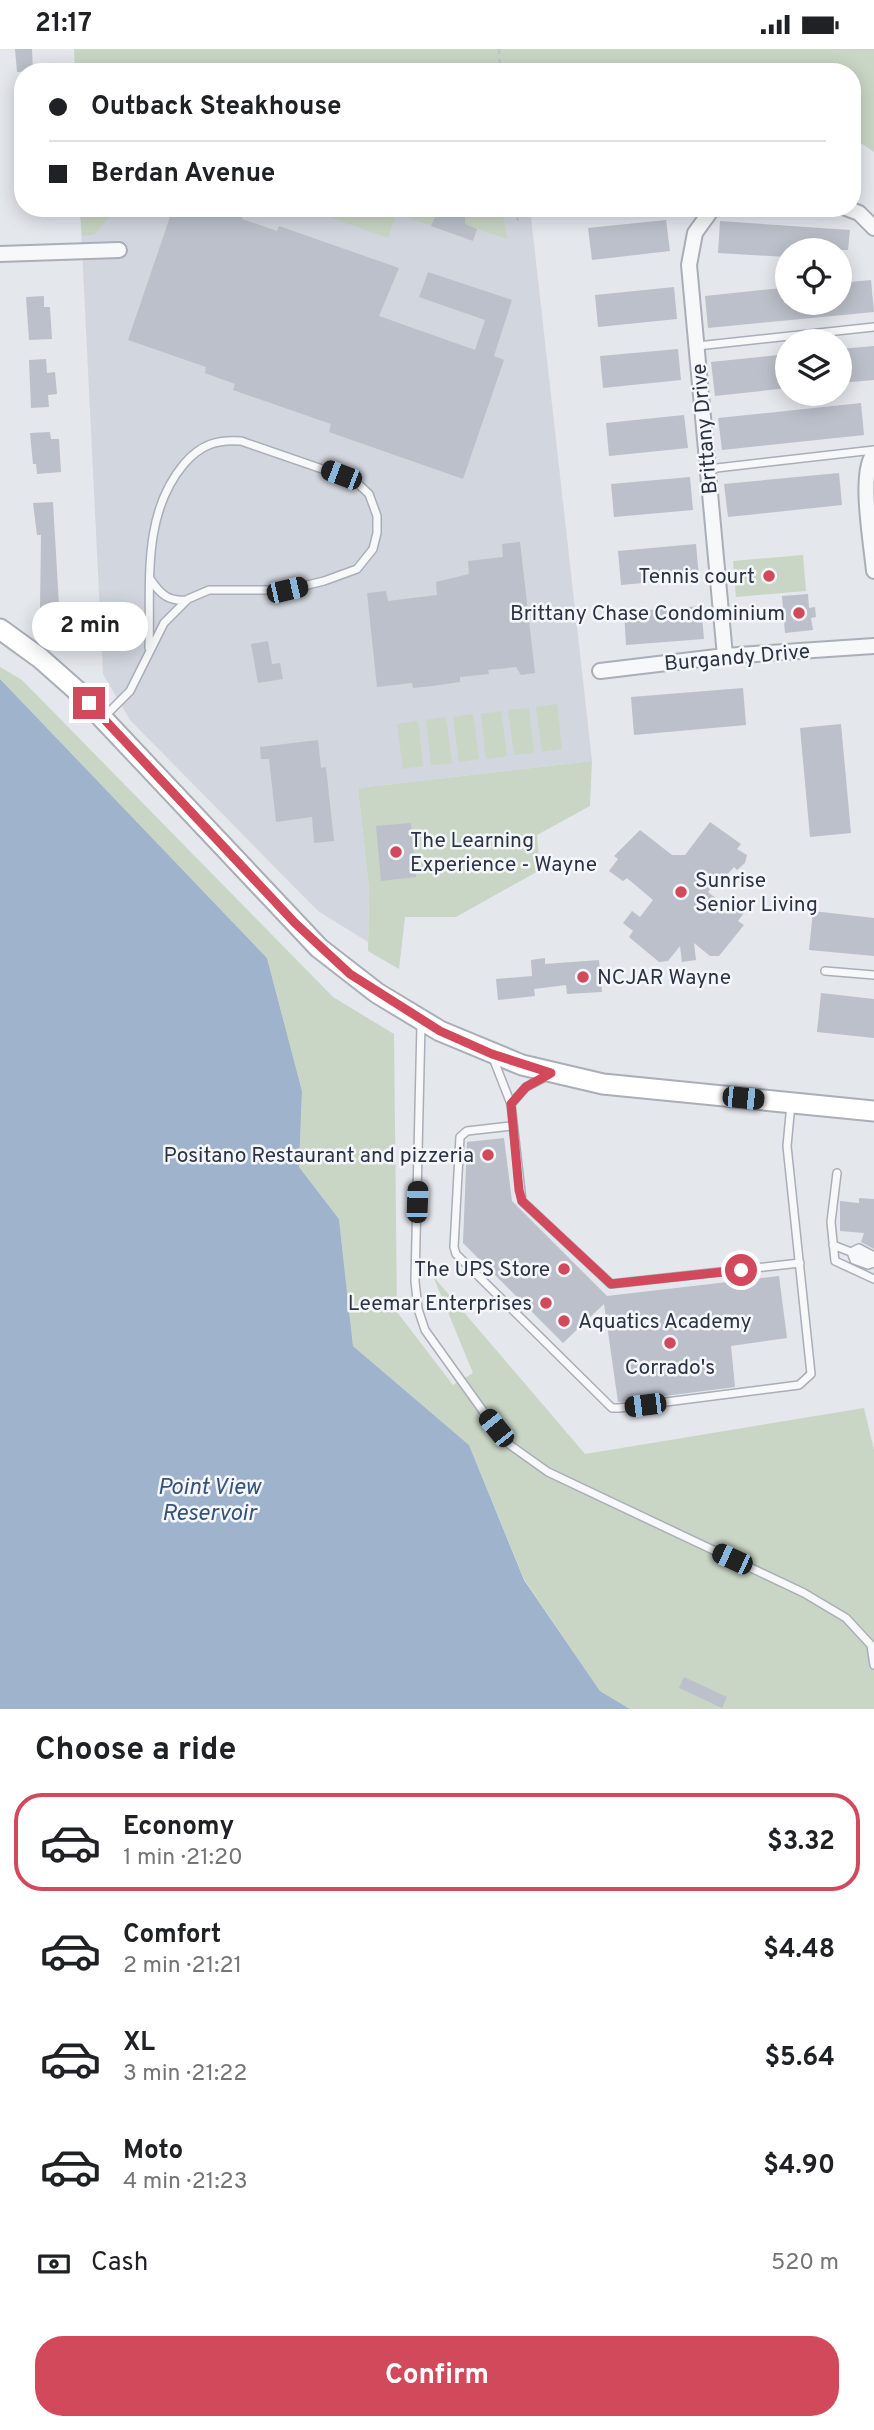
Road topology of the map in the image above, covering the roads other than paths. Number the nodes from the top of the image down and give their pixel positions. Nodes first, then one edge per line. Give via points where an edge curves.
1 (861, 215) edge
2 (707, 217) edge
3 (874, 227) edge
4 (119, 250) dead end
5 (0, 254) edge
6 (874, 327) edge
7 (696, 346) junction
8 (874, 452) edge
9 (708, 469) junction
10 (874, 571) edge
11 (151, 579) junction
12 (188, 599) junction
13 (0, 629) edge
14 (874, 646) edge
15 (149, 648) junction
16 (724, 656) junction
17 (600, 671) dead end
18 (103, 718) junction
19 (825, 971) dead end
20 (874, 975) edge
21 (421, 1020) junction
22 (492, 1054) junction
23 (551, 1073) junction
24 (792, 1103) junction
25 (511, 1104) junction
26 (874, 1111) edge
27 (511, 1126) junction
28 (837, 1173) dead end
29 (833, 1245) junction
30 (850, 1252) junction
31 (874, 1260) edge
32 (800, 1263) junction
33 (874, 1279) edge
34 (874, 1665) edge

1 - 3 street
2 - 7 street, Brittany Drive via 695,233 689,265
4 - 5 street
6 - 7 lane
7 - 9 street, Brittany Drive
8 - 9 lane
8 - 10 street via 867,482
9 - 16 street, Brittany Drive
11 - 12 lane via 160,593 171,599
11 - 12 lane via 155,516 162,497 191,455 207,445 241,441 354,480 369,494 377,533 373,549 357,569 287,590 209,590
11 - 15 lane
12 - 15 lane via 164,623
13 - 18 main road via 40,658
14 - 16 street, Burgandy Drive
15 - 18 lane via 130,691
16 - 17 street, Burgandy Drive
18 - 21 main road via 320,948
19 - 20 lane
21 - 22 main road
21 - 34 lane via 415,1281 425,1330 458,1379 510,1445 548,1472 804,1593 846,1618 871,1645
22 - 23 main road
22 - 25 lane
23 - 24 main road via 603,1084
23 - 25 lane via 526,1087
24 - 26 main road
24 - 32 lane via 787,1146
25 - 27 lane
27 - 32 lane via 522,1201 611,1284
27 - 32 lane via 467,1131 460,1137 456,1254 612,1408 799,1385 807,1379 811,1367
28 - 29 lane
29 - 30 lane
29 - 33 lane via 835,1261
30 - 31 lane via 859,1248
30 - 31 lane via 854,1260 868,1265

